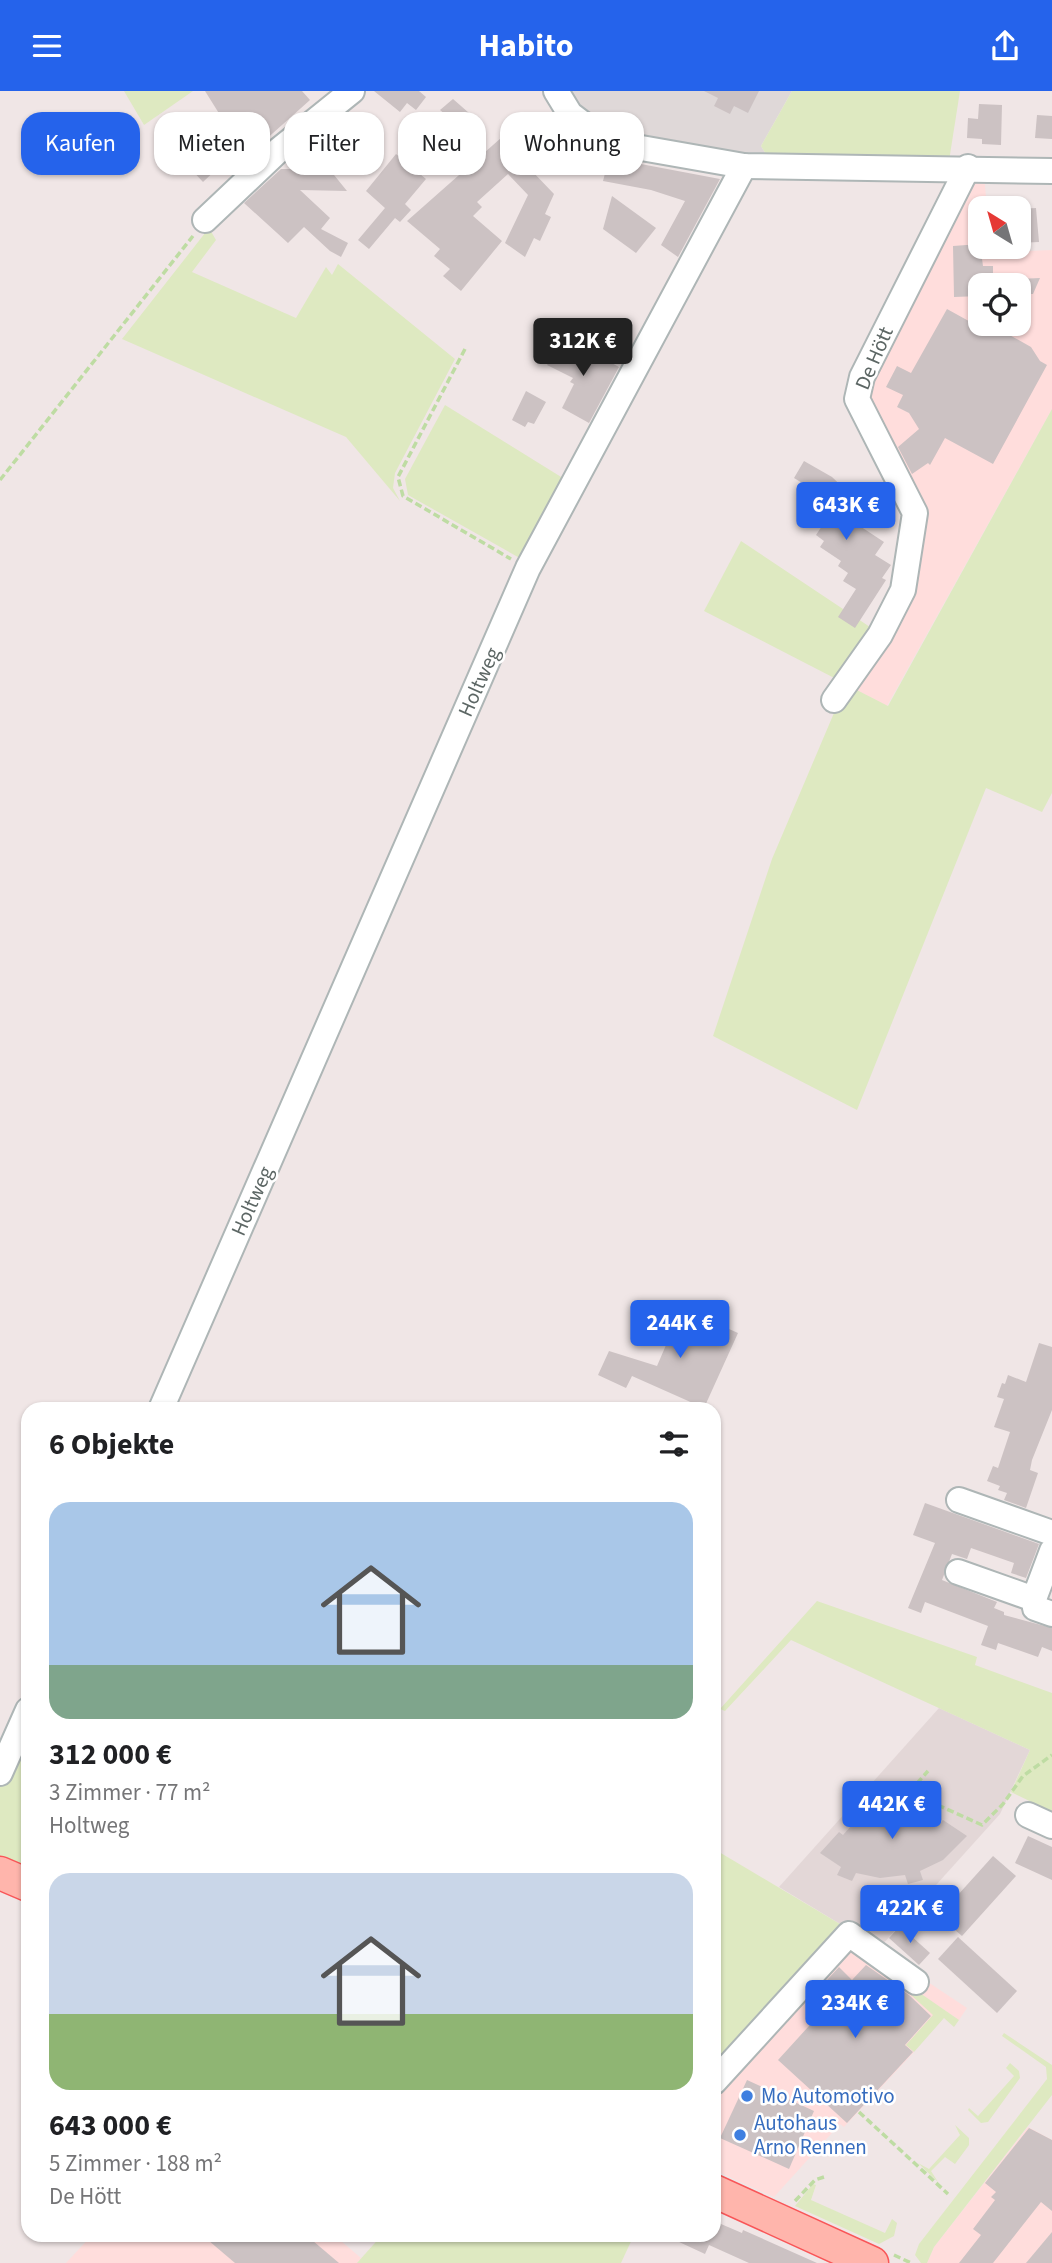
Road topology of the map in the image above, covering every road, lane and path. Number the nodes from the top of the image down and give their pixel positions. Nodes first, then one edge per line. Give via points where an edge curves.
1 (352, 91) edge
2 (556, 91) edge
3 (744, 166) junction
4 (968, 167) junction
5 (1052, 171) edge
6 (205, 220) joint
7 (466, 349) dead end
8 (0, 479) edge
9 (528, 568) junction
10 (834, 700) dead end
11 (164, 1402) edge
12 (959, 1500) dead end
13 (1052, 1533) edge
14 (1052, 1552) edge
15 (958, 1572) dead end
16 (1043, 1607) edge
17 (21, 1726) edge
18 (1052, 1755) edge
19 (928, 1771) dead end
20 (0, 1773) edge
21 (909, 1792) junction
22 (903, 1799) dead end
23 (1028, 1815) dead end
24 (1052, 1826) edge
25 (0, 1873) edge
26 (21, 1882) edge
27 (916, 1982) dead end
28 (721, 2074) edge
29 (859, 2112) dead end
30 (824, 2177) dead end
31 (721, 2194) edge
32 (948, 2194) dead end
33 (788, 2208) dead end
34 (872, 2263) edge

1 - 6 street via 280,149
2 - 3 street via 570,114 607,142
3 - 4 street
3 - 9 street, Holtweg
4 - 5 street
4 - 10 street, De Hött via 862,377 857,399 915,513 903,590 880,635
6 - 8 path
7 - 9 path via 398,477 403,496
9 - 11 street, Holtweg
12 - 13 street
14 - 16 street
15 - 16 street
17 - 20 street
18 - 21 path via 1023,1776 982,1825
19 - 21 path
21 - 22 path
23 - 24 street
25 - 26 main road
27 - 28 street via 849,1934
29 - 32 path
30 - 33 path via 815,2180
31 - 34 main road

